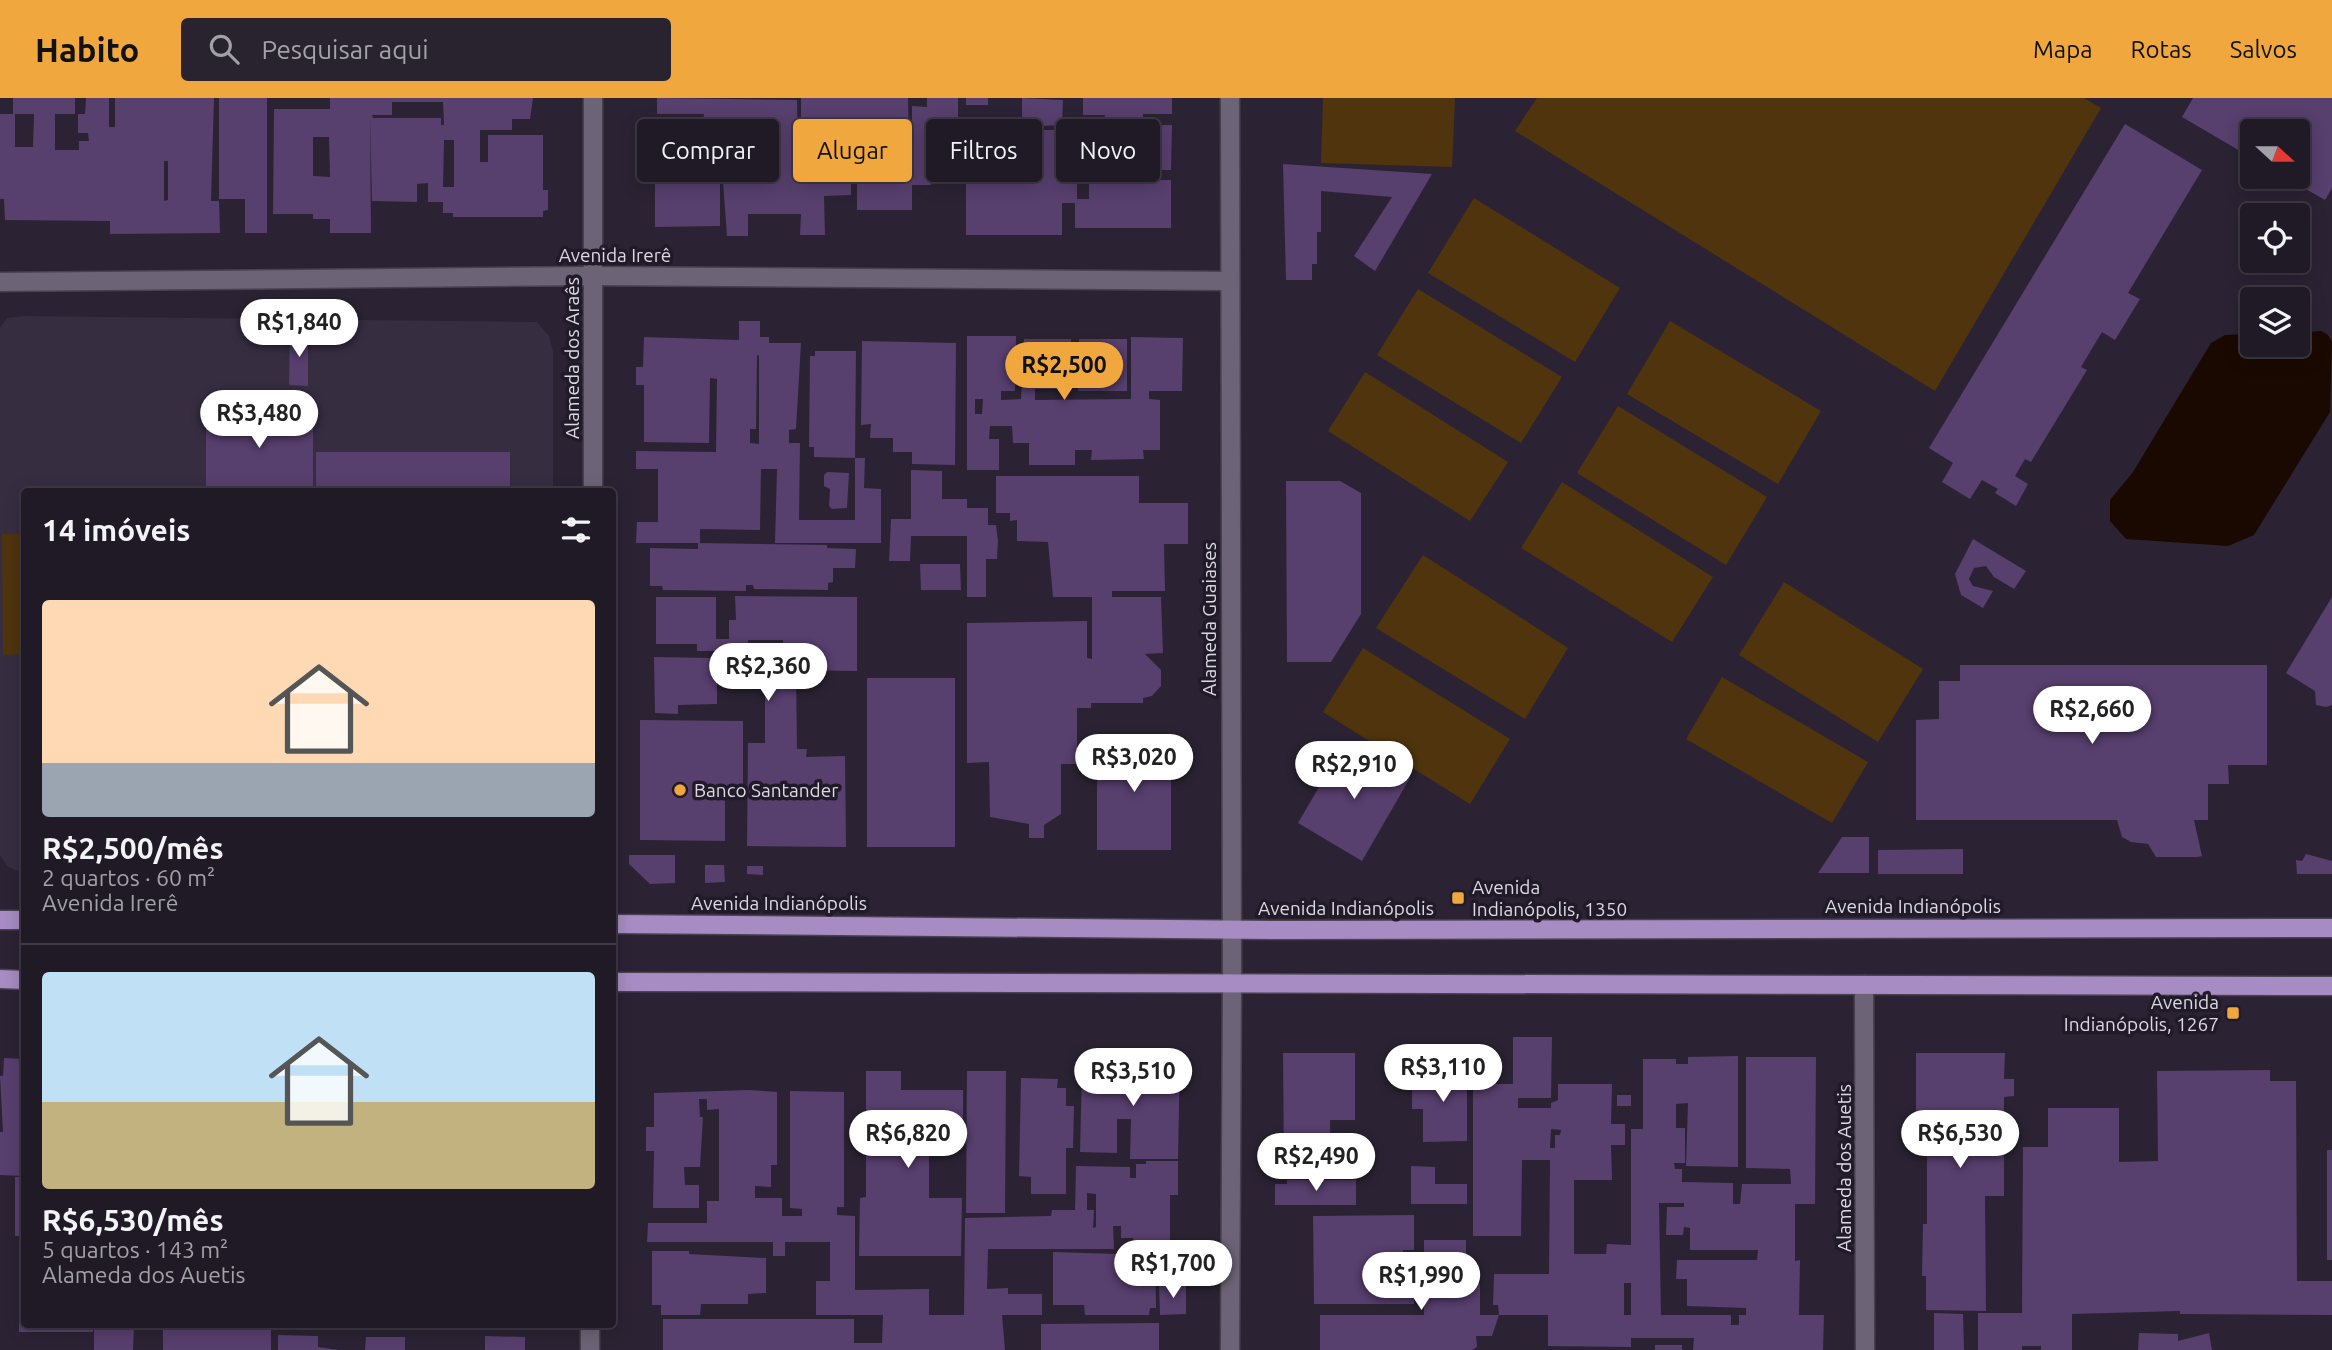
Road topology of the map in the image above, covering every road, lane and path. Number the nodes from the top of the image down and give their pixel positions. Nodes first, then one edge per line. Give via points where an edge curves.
1 (593, 98) edge
2 (1230, 98) edge
3 (593, 275) junction
4 (1229, 281) junction
5 (0, 282) edge
6 (593, 488) edge
7 (0, 920) edge
8 (21, 920) edge
9 (616, 924) edge
10 (2332, 928) edge
11 (1231, 929) junction
12 (0, 979) edge
13 (21, 980) edge
14 (1232, 981) junction
15 (616, 982) edge
16 (1864, 985) junction
17 (2332, 986) edge
18 (590, 1328) edge
19 (590, 1350) edge
20 (1230, 1350) edge
21 (1866, 1350) edge

1 - 3 street, Alameda dos Araês
2 - 4 street, Alameda Guaiases
3 - 4 street, Avenida Irerê
3 - 5 street, Avenida Irerê
3 - 6 street, Alameda dos Araês
4 - 11 street, Alameda Guaiases
7 - 8 main road
9 - 11 main road, Avenida Indianópolis
10 - 11 main road, Avenida Indianópolis
11 - 14 street, Alameda Guaiases
12 - 13 main road
14 - 15 main road
14 - 16 main road
14 - 20 street, Alameda Guaiases
16 - 17 main road
16 - 21 street, Alameda dos Auetis
18 - 19 street

